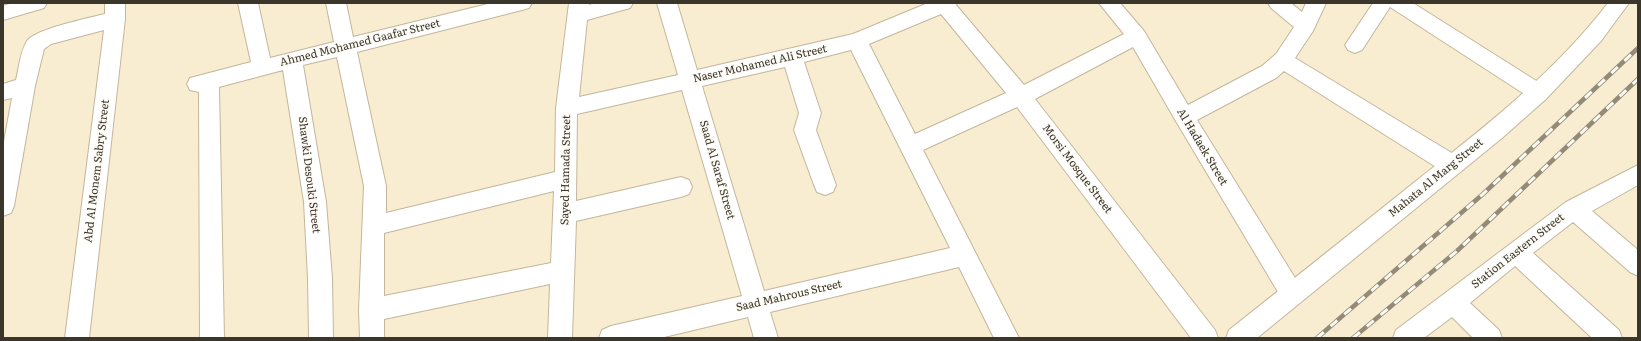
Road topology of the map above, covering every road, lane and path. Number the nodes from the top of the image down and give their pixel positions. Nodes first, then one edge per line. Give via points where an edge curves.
1 (37, 3) edge
2 (248, 3) edge
3 (336, 3) edge
4 (522, 3) edge
5 (623, 3) edge
6 (667, 3) edge
7 (1109, 3) edge
8 (1278, 3) edge
9 (1316, 3) edge
10 (1383, 3) edge
11 (1398, 3) edge
12 (1619, 3) edge
13 (945, 4) edge
14 (578, 9) edge
15 (114, 11) edge
16 (3, 13) edge
17 (1306, 26) junction
18 (1137, 36) junction
19 (857, 41) junction
20 (1355, 45) dead end
21 (345, 47) junction
22 (792, 57) junction
23 (292, 60) junction
24 (1283, 60) junction
25 (262, 67) junction
26 (691, 80) junction
27 (25, 86) junction
28 (3, 92) edge
29 (1539, 94) junction
30 (1021, 96) junction
31 (567, 108) junction
32 (1184, 117) junction
33 (911, 146) junction
34 (1452, 165) junction
35 (1638, 174) edge
36 (566, 179) junction
37 (5, 182) edge
38 (825, 185) dead end
39 (681, 187) dead end
40 (3, 206) edge
41 (1574, 208) junction
42 (565, 214) junction
43 (374, 226) junction
44 (1516, 252) junction
45 (966, 255) junction
46 (1638, 265) edge
47 (562, 271) junction
48 (1292, 294) junction
49 (1453, 302) junction
50 (756, 304) junction
51 (371, 310) junction
52 (77, 338) edge
53 (212, 338) edge
54 (321, 338) edge
55 (372, 338) edge
56 (560, 338) edge
57 (611, 338) edge
58 (766, 338) edge
59 (1007, 338) edge
60 (1206, 338) edge
61 (1238, 338) edge
62 (1405, 338) edge
63 (1490, 338) edge
64 (1610, 338) edge

1 - 16 street
2 - 25 street
3 - 21 street
4 - 21 street, Ahmed Mohamed Gaafar Street
5 - 14 street
6 - 26 street, Saad Al Saraf Street
7 - 18 street, Al Hadaek Street
8 - 17 street
9 - 17 street
10 - 20 street
11 - 29 street
12 - 29 street, Mahata Al Marg Street via 1575,57
13 - 19 street, Naser Mohamed Ali Street
13 - 30 street, Morsi Mosque Street
14 - 31 street, Sayed Hamada Street
15 - 27 street via 38,42 32,50
15 - 52 street, Abd Al Monem Sabry Street
17 - 24 street
18 - 30 street
18 - 32 street, Al Hadaek Street
19 - 22 street, Naser Mohamed Ali Street
19 - 33 street
21 - 23 street, Ahmed Mohamed Gaafar Street
21 - 43 street via 376,186
22 - 26 street, Naser Mohamed Ali Street
22 - 38 street via 810,114 806,130
23 - 25 street, Ahmed Mohamed Gaafar Street
23 - 54 street, Shawki Desouki Street via 315,202
24 - 32 street via 1269,72
24 - 34 street
25 - 53 street, Ahmed Mohamed Gaafar Street via 203,82
26 - 31 street, Naser Mohamed Ali Street
26 - 50 street, Saad Al Saraf Street
27 - 28 street
27 - 37 street
29 - 34 street, Mahata Al Marg Street
30 - 33 street
30 - 60 street, Morsi Mosque Street
31 - 36 street, Sayed Hamada Street
32 - 48 street, Al Hadaek Street
33 - 45 street
34 - 48 street, Mahata Al Marg Street
35 - 41 street, Station Eastern Street
36 - 42 street, Sayed Hamada Street
36 - 43 street
37 - 40 street
39 - 42 street
41 - 44 street, Station Eastern Street
41 - 46 street
42 - 47 street, Sayed Hamada Street
43 - 51 street
44 - 49 street, Station Eastern Street
44 - 64 street
45 - 50 street, Saad Mahrous Street
45 - 59 street
47 - 51 street
47 - 56 street, Sayed Hamada Street
48 - 61 street, Mahata Al Marg Street
49 - 62 street, Station Eastern Street
49 - 63 street
50 - 57 street, Saad Mahrous Street
50 - 58 street, Saad Al Saraf Street
51 - 55 street

